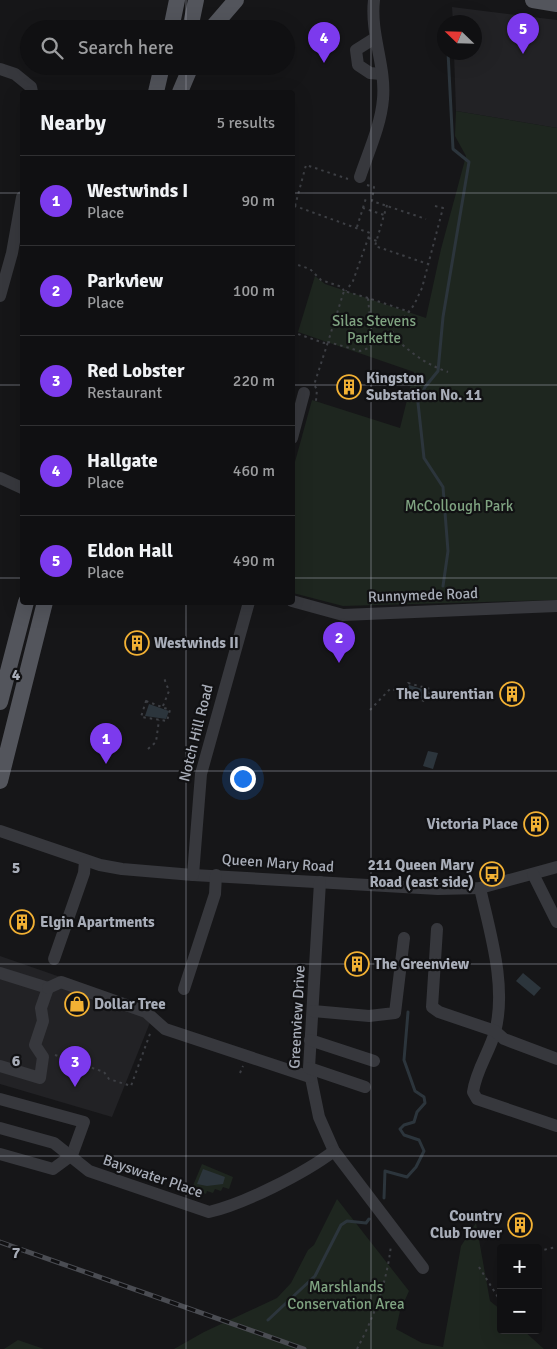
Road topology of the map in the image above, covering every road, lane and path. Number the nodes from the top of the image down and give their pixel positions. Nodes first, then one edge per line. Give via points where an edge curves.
1 (177, 0) edge
2 (196, 0) edge
3 (236, 0) edge
4 (374, 0) edge
5 (534, 0) edge
6 (557, 4) edge
7 (173, 20) edge
8 (192, 20) edge
9 (219, 20) edge
10 (376, 38) junction
11 (0, 69) edge
12 (381, 74) junction
13 (160, 75) edge
14 (181, 75) edge
15 (186, 75) edge
16 (32, 90) edge
17 (156, 90) edge
18 (178, 90) edge
19 (179, 90) edge
20 (358, 180) junction
21 (366, 198) dead end
22 (295, 203) edge
23 (387, 205) junction
24 (295, 206) edge
25 (435, 206) dead end
26 (20, 208) edge
27 (363, 208) junction
28 (384, 215) junction
29 (426, 219) dead end
30 (357, 227) junction
31 (368, 238) junction
32 (377, 241) junction
33 (295, 264) edge
34 (428, 264) junction
35 (345, 291) junction
36 (0, 296) edge
37 (368, 298) junction
38 (410, 312) junction
39 (295, 333) edge
40 (391, 334) junction
41 (372, 337) junction
42 (328, 342) junction
43 (448, 372) dead end
44 (304, 393) dead end
45 (316, 401) dead end
46 (295, 427) edge
47 (0, 478) edge
48 (20, 487) edge
49 (295, 602) edge
50 (25, 605) edge
51 (44, 605) edge
52 (248, 605) edge
53 (557, 606) edge
54 (164, 678) dead end
55 (405, 692) junction
56 (0, 702) edge
57 (162, 707) junction
58 (370, 710) dead end
59 (159, 720) junction
60 (148, 749) dead end
61 (0, 781) edge
62 (0, 832) edge
63 (85, 861) junction
64 (557, 867) edge
65 (533, 874) junction
66 (193, 875) junction
67 (216, 876) junction
68 (320, 882) junction
69 (480, 888) junction
70 (557, 922) edge
71 (437, 929) dead end
72 (404, 938) dead end
73 (54, 959) dead end
74 (0, 973) edge
75 (48, 988) junction
76 (184, 989) dead end
77 (314, 1011) junction
78 (155, 1020) junction
79 (495, 1031) junction
80 (310, 1040) junction
81 (43, 1057) junction
82 (557, 1059) edge
83 (374, 1062) dead end
84 (0, 1066) edge
85 (309, 1072) junction
86 (365, 1087) dead end
87 (0, 1099) edge
88 (557, 1126) edge
89 (0, 1128) edge
90 (334, 1151) junction
91 (0, 1154) edge
92 (72, 1155) junction
93 (399, 1234) junction
94 (557, 1247) edge
95 (542, 1249) edge
96 (478, 1267) dead end
97 (424, 1268) dead end
98 (497, 1296) edge
99 (357, 1349) edge

1 - 7 main road
2 - 8 main road
3 - 9 main road
4 - 10 street via 372,18
5 - 6 main road
10 - 12 street
10 - 12 street via 356,50 358,65 370,73
11 - 16 street via 15,74
12 - 20 street via 383,100
13 - 17 main road
14 - 18 main road
15 - 19 main road
20 - 22 path via 306,165
20 - 23 path via 374,188 372,201
21 - 27 path
23 - 28 path
23 - 29 path
24 - 30 path
25 - 34 path via 443,208
26 - 36 street
27 - 28 path
27 - 30 path
28 - 32 path
30 - 31 path via 370,233
31 - 32 path
31 - 35 path via 353,281
32 - 34 path via 375,246
33 - 35 path via 310,269 321,280
34 - 38 path via 422,288
35 - 37 path
35 - 42 path
37 - 38 path
37 - 41 path
38 - 40 path
39 - 42 path
40 - 41 path
40 - 43 path via 407,350 431,366
41 - 42 path via 369,348 360,351
42 - 45 path via 314,385
44 - 46 street
47 - 48 street
49 - 53 street, Runnymede Road via 343,615
50 - 56 main road
51 - 61 main road
52 - 66 street, Notch Hill Road via 201,774
54 - 57 path via 169,691
55 - 55 path via 408,683 430,689 427,702 404,696
55 - 58 path via 390,689
57 - 59 path via 170,710 167,721
57 - 59 path via 146,701 141,717
59 - 60 path via 156,742
62 - 63 street, Queen Mary Road
63 - 66 street, Queen Mary Road via 122,869
63 - 73 street via 84,873
64 - 65 street, Queen Mary Road
65 - 69 street, Queen Mary Road
65 - 70 street
66 - 67 street, Queen Mary Road
67 - 68 street, Queen Mary Road
67 - 76 street via 215,894
68 - 69 street, Queen Mary Road via 438,889
68 - 77 street, Greenview Drive
69 - 79 street via 499,991
71 - 79 street via 432,1007
72 - 77 street via 395,1013 369,1016
74 - 75 street
75 - 78 street via 61,982 146,1012
75 - 81 street via 35,1046
77 - 80 street, Greenview Drive
78 - 81 path via 131,1086 109,1079 104,1072 52,1054
78 - 85 street via 166,1029
79 - 82 street via 504,1039
79 - 88 street via 475,1078 473,1092 477,1099
80 - 83 street
80 - 85 street, Greenview Drive
81 - 84 street via 40,1078
85 - 86 street
85 - 90 street, Greenview Drive via 319,1117
87 - 92 street via 84,1122
89 - 92 street, Bayswater Place via 54,1144
90 - 92 street, Bayswater Place via 320,1162 229,1208 209,1212 89,1171
90 - 93 street, Greenview Drive
91 - 92 street via 53,1169
93 - 97 street, Greenview Drive
93 - 99 path via 391,1245 388,1270 370,1324
94 - 95 path
96 - 98 path

